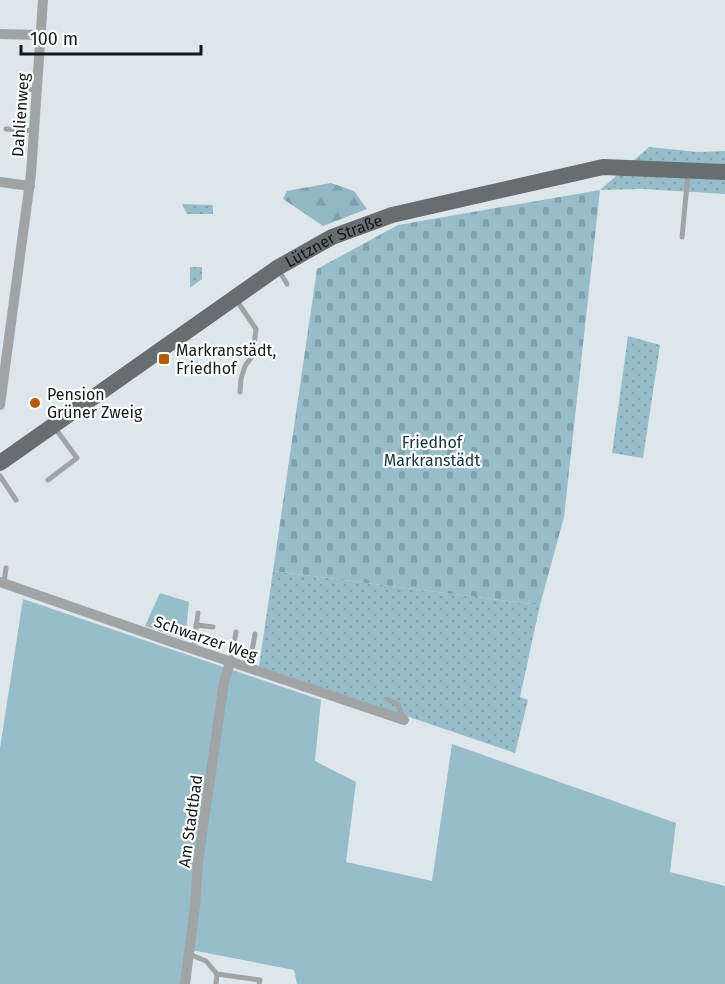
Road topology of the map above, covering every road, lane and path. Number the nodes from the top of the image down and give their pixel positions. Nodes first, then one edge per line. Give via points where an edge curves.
1 (43, 0) edge
2 (0, 34) edge
3 (40, 35) junction
4 (21, 89) dead end
5 (38, 90) junction
6 (6, 129) dead end
7 (34, 131) junction
8 (689, 169) junction
9 (725, 172) edge
10 (0, 182) edge
11 (28, 191) junction
12 (682, 237) dead end
13 (277, 268) junction
14 (287, 284) dead end
15 (234, 298) junction
16 (2, 369) edge
17 (1, 387) edge
18 (240, 392) dead end
19 (0, 405) edge
20 (52, 425) junction
21 (2, 458) edge
22 (0, 477) edge
23 (48, 480) dead end
24 (16, 500) dead end
25 (6, 568) dead end
26 (2, 583) edge
27 (198, 614) dead end
28 (196, 625) junction
29 (213, 627) dead end
30 (236, 632) dead end
31 (255, 634) dead end
32 (193, 650) junction
33 (230, 662) junction
34 (249, 668) junction
35 (386, 699) dead end
36 (404, 720) joint
37 (189, 954) junction
38 (218, 974) junction
39 (185, 984) edge
40 (216, 984) edge
41 (259, 984) edge

1 - 3 street, Dahlienweg
2 - 3 street
3 - 5 street, Dahlienweg
4 - 5 lane
5 - 7 street, Dahlienweg
6 - 7 lane
7 - 11 street, Dahlienweg
8 - 9 main road, Lützner Straße
8 - 12 lane
8 - 13 main road, Lützner Straße via 603,167 392,215 332,237
10 - 11 street
11 - 16 street, Dahlienweg
13 - 14 lane
13 - 15 main road, Lützner Straße
15 - 18 lane via 256,329 253,355 245,366
15 - 20 main road, Lützner Straße
16 - 17 street, Dahlienweg
17 - 19 street, Dahlienweg
20 - 21 main road, Lützner Straße
20 - 23 lane via 77,458
22 - 24 lane
25 - 26 lane
26 - 32 street, Schwarzer Weg
27 - 28 lane
28 - 29 lane
28 - 32 lane
30 - 33 lane
31 - 34 lane
32 - 33 street, Schwarzer Weg
33 - 34 street, Schwarzer Weg
33 - 37 street, Am Stadtbad via 198,862
34 - 36 street, Schwarzer Weg
35 - 36 lane via 398,704
37 - 38 lane via 206,961
37 - 39 street, Am Stadtbad
38 - 40 lane
38 - 41 lane via 260,980

